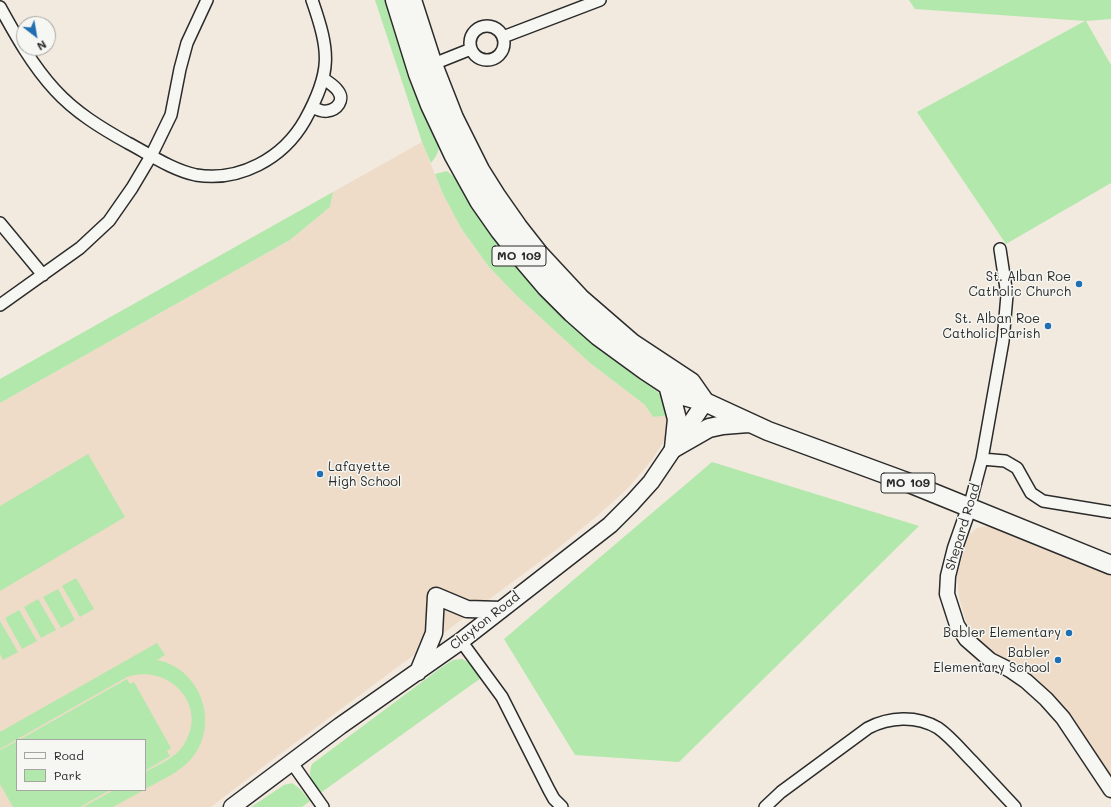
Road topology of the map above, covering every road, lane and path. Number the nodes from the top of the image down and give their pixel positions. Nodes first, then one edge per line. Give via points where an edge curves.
1 (206, 0) edge
2 (312, 0) edge
3 (394, 0) edge
4 (412, 0) edge
5 (600, 0) edge
6 (0, 7) edge
7 (502, 37) junction
8 (408, 45) junction
9 (471, 49) junction
10 (432, 62) junction
11 (324, 79) junction
12 (312, 107) junction
13 (151, 156) junction
14 (0, 223) edge
15 (1000, 249) dead end
16 (43, 275) junction
17 (0, 305) edge
18 (668, 386) junction
19 (705, 402) junction
20 (748, 423) junction
21 (674, 448) junction
22 (982, 459) junction
23 (969, 508) junction
24 (1111, 512) edge
25 (1111, 565) edge
26 (501, 610) junction
27 (461, 640) junction
28 (418, 672) junction
29 (292, 762) junction
30 (1111, 790) edge
31 (1012, 806) edge
32 (232, 807) edge
33 (323, 807) edge
34 (562, 807) edge
35 (765, 807) edge

1 - 13 street via 187,43 171,115
2 - 11 street via 325,41
3 - 8 main road, MO 109
4 - 10 main road, MO 109
5 - 7 street
6 - 13 street via 23,48 56,91 96,125
7 - 9 street via 502,49 498,55 490,59 482,59
7 - 9 street via 498,30 492,27 481,27 474,31 471,37
8 - 10 main road
8 - 18 main road, MO 109 via 444,138 500,231 546,287 572,313 598,336
9 - 10 street
10 - 19 main road, MO 109 via 454,118 480,170 540,255 603,319 632,343 691,382
11 - 12 street
11 - 12 street via 339,91 340,102 336,108 328,111
12 - 13 street via 288,144 255,168 214,177 174,168
13 - 16 street via 109,221 80,248
14 - 16 street
15 - 22 street, Shepard Road via 1007,295 1006,313 1000,362
16 - 17 street
18 - 19 main road, MO 109 via 684,396
18 - 21 main road via 677,420
19 - 20 main road, MO 109
19 - 21 main road, Clayton Road
20 - 21 main road via 709,428
20 - 23 main road, MO 109
21 - 26 main road, Clayton Road via 651,482 610,525
22 - 23 street, Shepard Road
22 - 24 street via 1005,461 1017,468 1031,493 1043,501
23 - 25 main road, MO 109
23 - 30 street, Shepard Road via 948,576 947,594 957,625 966,639 990,660 1010,670 1046,698 1063,718
26 - 27 main road, Clayton Road
26 - 28 main road via 467,609 436,596 434,633
27 - 28 main road, Clayton Road
27 - 34 street via 502,697 549,790
28 - 29 main road, Clayton Road
29 - 32 main road, Clayton Road
29 - 33 street
31 - 35 street via 939,729 920,721 894,719 868,728 781,792

